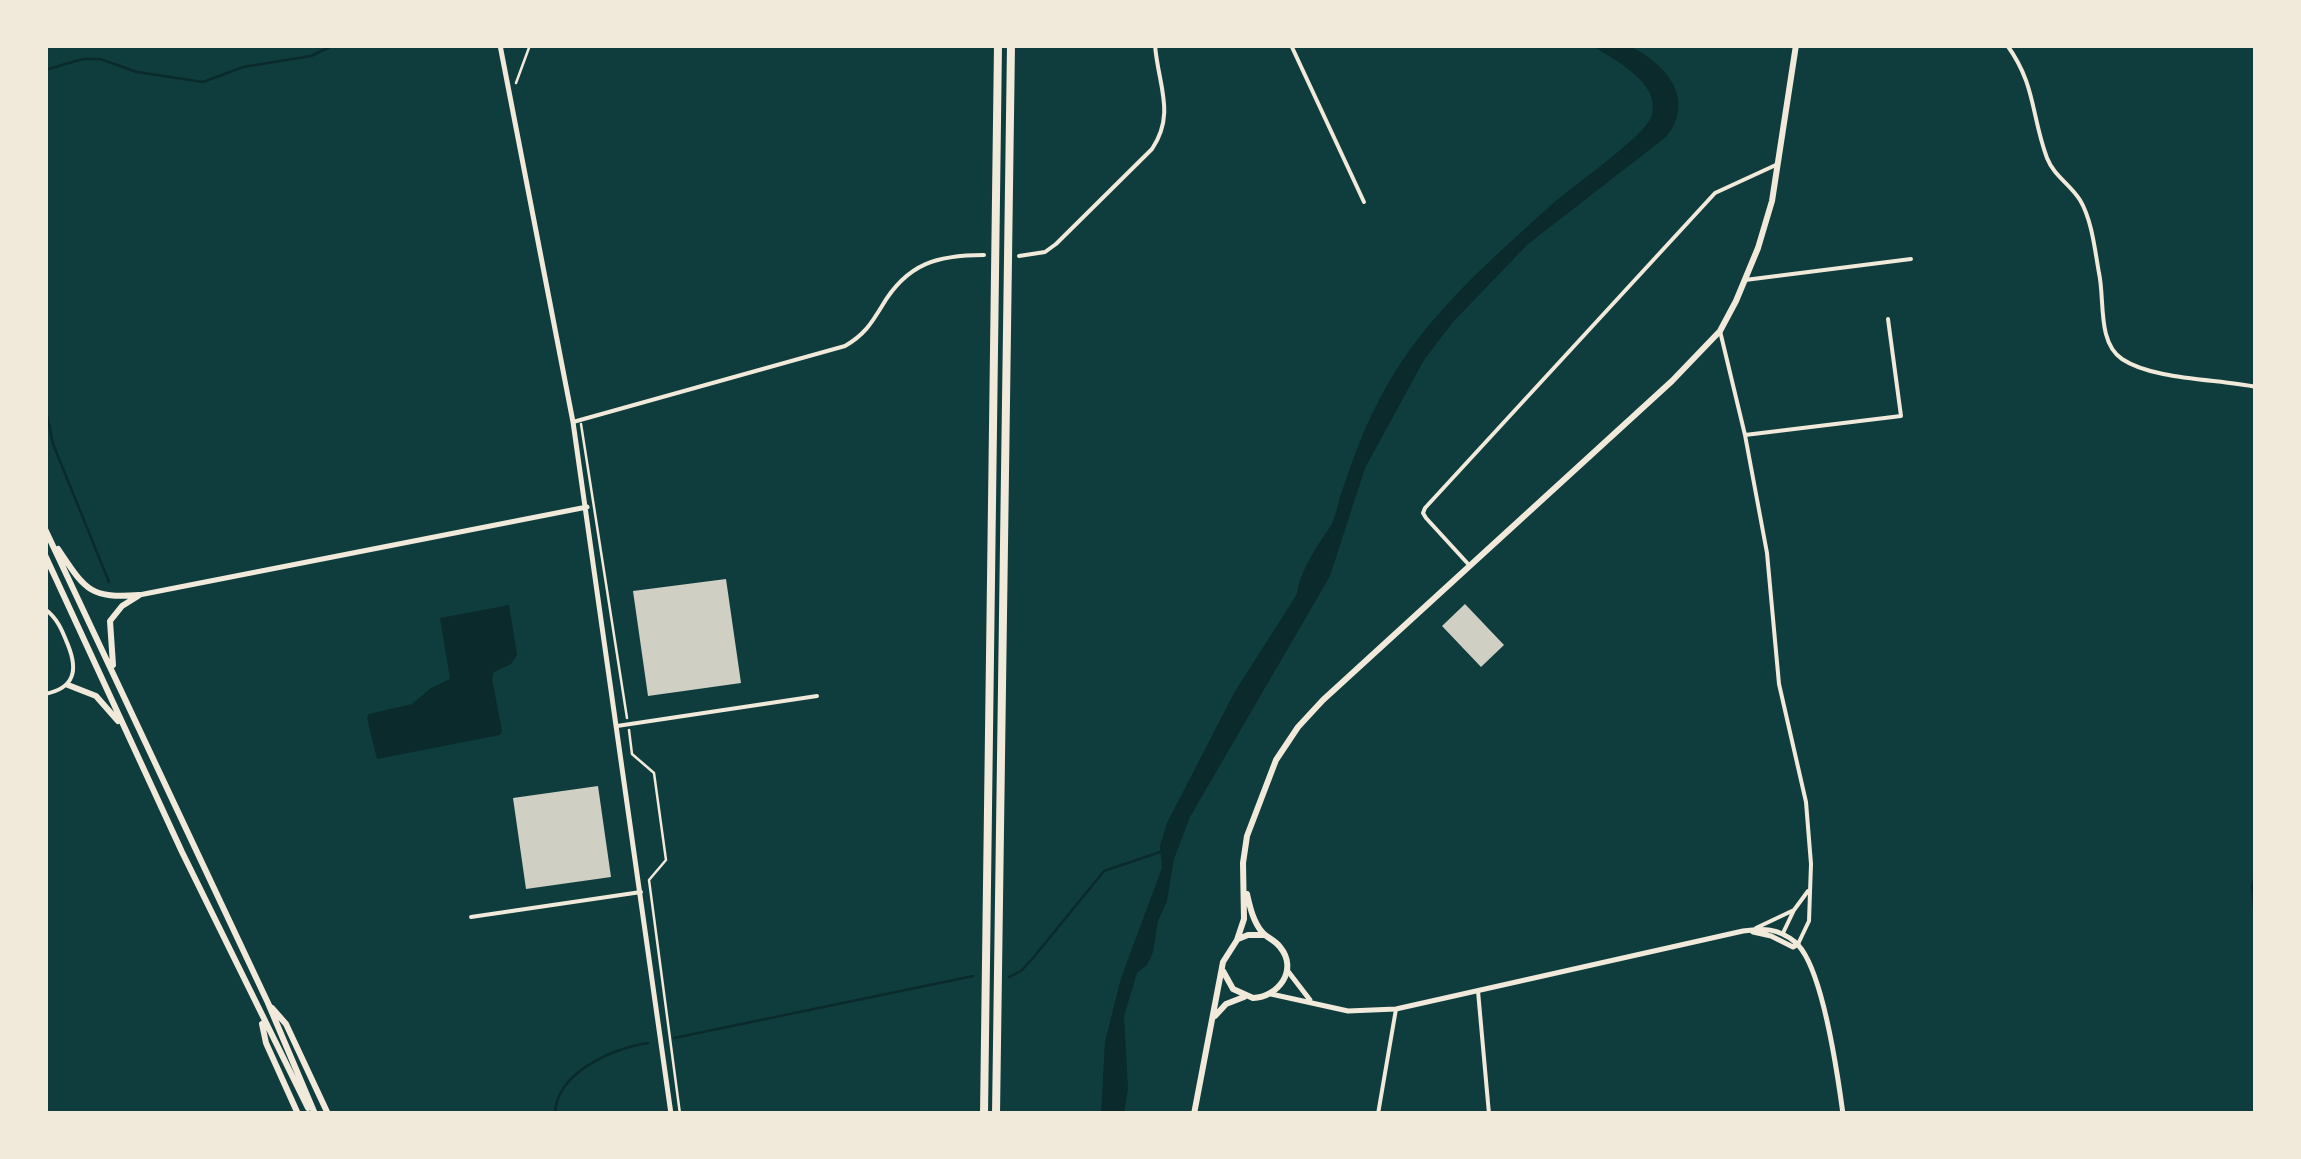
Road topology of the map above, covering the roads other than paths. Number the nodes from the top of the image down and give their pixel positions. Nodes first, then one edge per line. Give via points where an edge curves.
1 (500, 45) edge
2 (998, 45) edge
3 (1011, 45) edge
4 (1155, 45) edge
5 (1291, 45) edge
6 (1796, 45) edge
7 (2006, 45) edge
8 (1778, 164) junction
9 (1364, 202) dead end
10 (984, 254) dead end
11 (1019, 256) dead end
12 (1912, 260) dead end
13 (1745, 280) junction
14 (1888, 318) dead end
15 (1720, 331) junction
16 (2256, 387) edge
17 (573, 422) junction
18 (1745, 434) junction
19 (586, 508) junction
20 (46, 529) edge
21 (45, 555) edge
22 (1470, 566) junction
23 (139, 595) junction
24 (45, 609) edge
25 (114, 676) junction
26 (68, 684) junction
27 (45, 694) edge
28 (817, 696) dead end
29 (618, 726) junction
30 (126, 729) junction
31 (1243, 873) junction
32 (1808, 891) junction
33 (641, 892) junction
34 (1794, 910) junction
35 (471, 917) dead end
36 (1751, 930) junction
37 (1782, 934) junction
38 (1264, 935) junction
39 (1238, 940) junction
40 (1798, 944) junction
41 (1287, 970) junction
42 (1223, 971) junction
43 (1478, 991) junction
44 (1271, 994) junction
45 (1244, 997) junction
46 (1313, 1002) junction
47 (268, 1003) junction
48 (1396, 1009) junction
49 (260, 1013) junction
50 (1212, 1021) junction
51 (298, 1114) edge
52 (313, 1114) edge
53 (328, 1114) edge
54 (671, 1114) edge
55 (984, 1114) edge
56 (996, 1114) edge
57 (1194, 1114) edge
58 (1378, 1114) edge
59 (1489, 1114) edge
60 (1843, 1114) edge

1 - 17 street
2 - 55 highway
3 - 56 highway
4 - 11 street via 1164,132 1056,244
5 - 9 street
6 - 8 main road
7 - 16 street via 2029,81 2052,168 2083,206 2112,350 2158,371
8 - 13 main road
8 - 22 street via 1710,198 1425,508 1426,518
10 - 17 street via 922,265 893,289 863,336 845,346
12 - 13 street
13 - 15 main road
14 - 18 street via 1901,416
15 - 18 street
15 - 22 main road
17 - 19 street
18 - 32 street via 1780,684 1806,802
19 - 23 street
19 - 29 street
20 - 23 main road via 88,590 112,598
20 - 25 main road
21 - 30 main road
22 - 31 main road via 1298,727 1264,784
23 - 25 main road via 110,620
24 - 26 street via 60,626 75,664
25 - 47 main road
26 - 27 street
26 - 30 main road via 96,696
28 - 29 street
29 - 33 street
30 - 49 main road
31 - 38 main road
31 - 39 main road
32 - 34 street
32 - 40 street via 1808,924
33 - 35 street
33 - 54 street
34 - 36 street
34 - 37 street
36 - 37 street
36 - 40 street
36 - 43 street
37 - 40 street
38 - 39 main road
38 - 41 main road via 1281,948
39 - 42 main road via 1225,955
40 - 60 street via 1816,980
41 - 44 main road
41 - 46 street
42 - 45 main road
42 - 50 main road
43 - 48 street
43 - 59 street
44 - 45 main road
44 - 46 street
45 - 50 main road via 1226,1004
46 - 48 street via 1360,1012
47 - 52 main road
47 - 53 main road via 286,1024
48 - 58 street
49 - 51 main road
49 - 52 main road
50 - 57 main road

